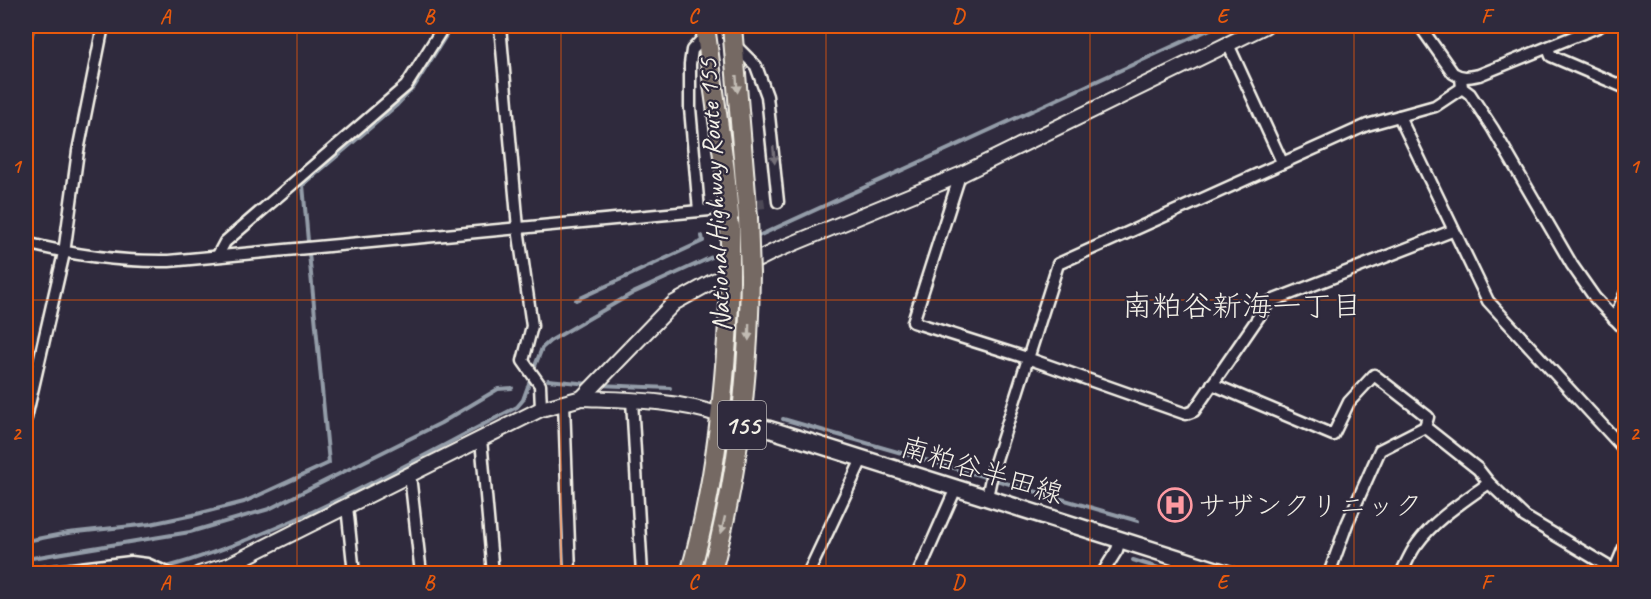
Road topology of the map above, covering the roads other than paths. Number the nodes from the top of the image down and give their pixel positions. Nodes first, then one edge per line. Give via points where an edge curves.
1 (103, 26) edge
2 (444, 26) edge
3 (500, 26) edge
4 (732, 26) edge
5 (1265, 26) edge
6 (1420, 26) edge
7 (1600, 26) edge
8 (706, 30) edge
9 (1228, 44) junction
10 (734, 45) junction
11 (1548, 48) junction
12 (1462, 82) junction
13 (1626, 88) edge
14 (1399, 116) junction
15 (1282, 162) junction
16 (960, 175) junction
17 (778, 201) dead end
18 (518, 228) junction
19 (1452, 231) junction
20 (26, 243) edge
21 (64, 253) junction
22 (218, 255) junction
23 (1626, 292) edge
24 (1614, 319) junction
25 (1626, 331) edge
26 (1027, 358) junction
27 (1212, 384) junction
28 (582, 398) junction
29 (632, 400) junction
30 (564, 402) junction
31 (541, 409) junction
32 (720, 415) junction
33 (26, 418) edge
34 (742, 422) junction
35 (1425, 428) junction
36 (481, 439) junction
37 (1626, 451) edge
38 (862, 459) junction
39 (410, 475) junction
40 (1489, 483) junction
41 (956, 488) junction
42 (987, 497) junction
43 (347, 506) junction
44 (1120, 540) junction
45 (1626, 543) edge
46 (1613, 572) edge
47 (29, 573) edge
48 (170, 573) edge
49 (199, 573) edge
50 (354, 573) edge
51 (421, 573) edge
52 (493, 573) edge
53 (570, 573) edge
54 (642, 573) edge
55 (690, 573) edge
56 (711, 573) edge
57 (808, 573) edge
58 (918, 573) edge
59 (1102, 573) edge
60 (1229, 573) edge
61 (1329, 573) edge
62 (1401, 573) edge

1 - 21 street via 78,151
2 - 22 street via 406,86 225,242
3 - 18 street
4 - 10 highway, National Highway Route 155 / 155
5 - 9 street
6 - 12 street
7 - 11 street
8 - 18 street via 692,50 690,64 690,108 705,210
8 - 32 highway, National Highway Route 155 / 155, bridge via 730,226 727,354
9 - 15 street
9 - 16 street
10 -> 17 street via 756,66 767,96
10 -> 34 highway, National Highway Route 155 / 155, bridge via 750,274
11 - 12 street
11 - 13 street via 1551,56
12 - 14 street via 1436,106
12 - 24 street via 1572,265
14 - 15 street via 1367,125
14 - 19 street
15 - 26 street via 1058,264
16 - 26 street via 913,322
16 - 28 street via 775,251 674,303
18 - 22 street
18 - 31 street via 532,326 524,361 540,385
19 - 27 street via 1269,302
19 - 37 street via 1488,301
20 - 21 street
21 - 22 street via 140,262
21 - 33 street
23 - 24 street
24 - 25 street
26 - 27 street via 1186,414 1194,411
26 - 42 street
27 - 35 street via 1333,435 1349,402 1374,375 1428,417
28 - 29 street
28 - 30 street
29 - 32 street via 695,407
29 - 54 street
30 - 31 street
30 - 53 street
31 - 36 street
32 - 34 main road, 南粕谷半田線
32 - 55 highway, National Highway Route 155 / 155 via 715,466
34 - 38 main road, 南粕谷半田線
34 -> 56 highway, National Highway Route 155 / 155
35 - 40 street via 1478,469
35 - 61 street via 1380,450
36 - 39 street
36 - 52 street
38 - 41 main road, 南粕谷半田線
38 - 57 street
39 - 43 street
39 - 51 street
40 - 46 street via 1525,518
40 - 62 street via 1426,533
41 - 42 main road, 南粕谷半田線
41 - 58 street
42 - 44 main road, 南粕谷半田線
43 - 49 street via 229,565
43 - 50 street
44 - 59 street
44 - 60 main road, 南粕谷半田線
45 - 46 street
47 - 48 street via 131,562

